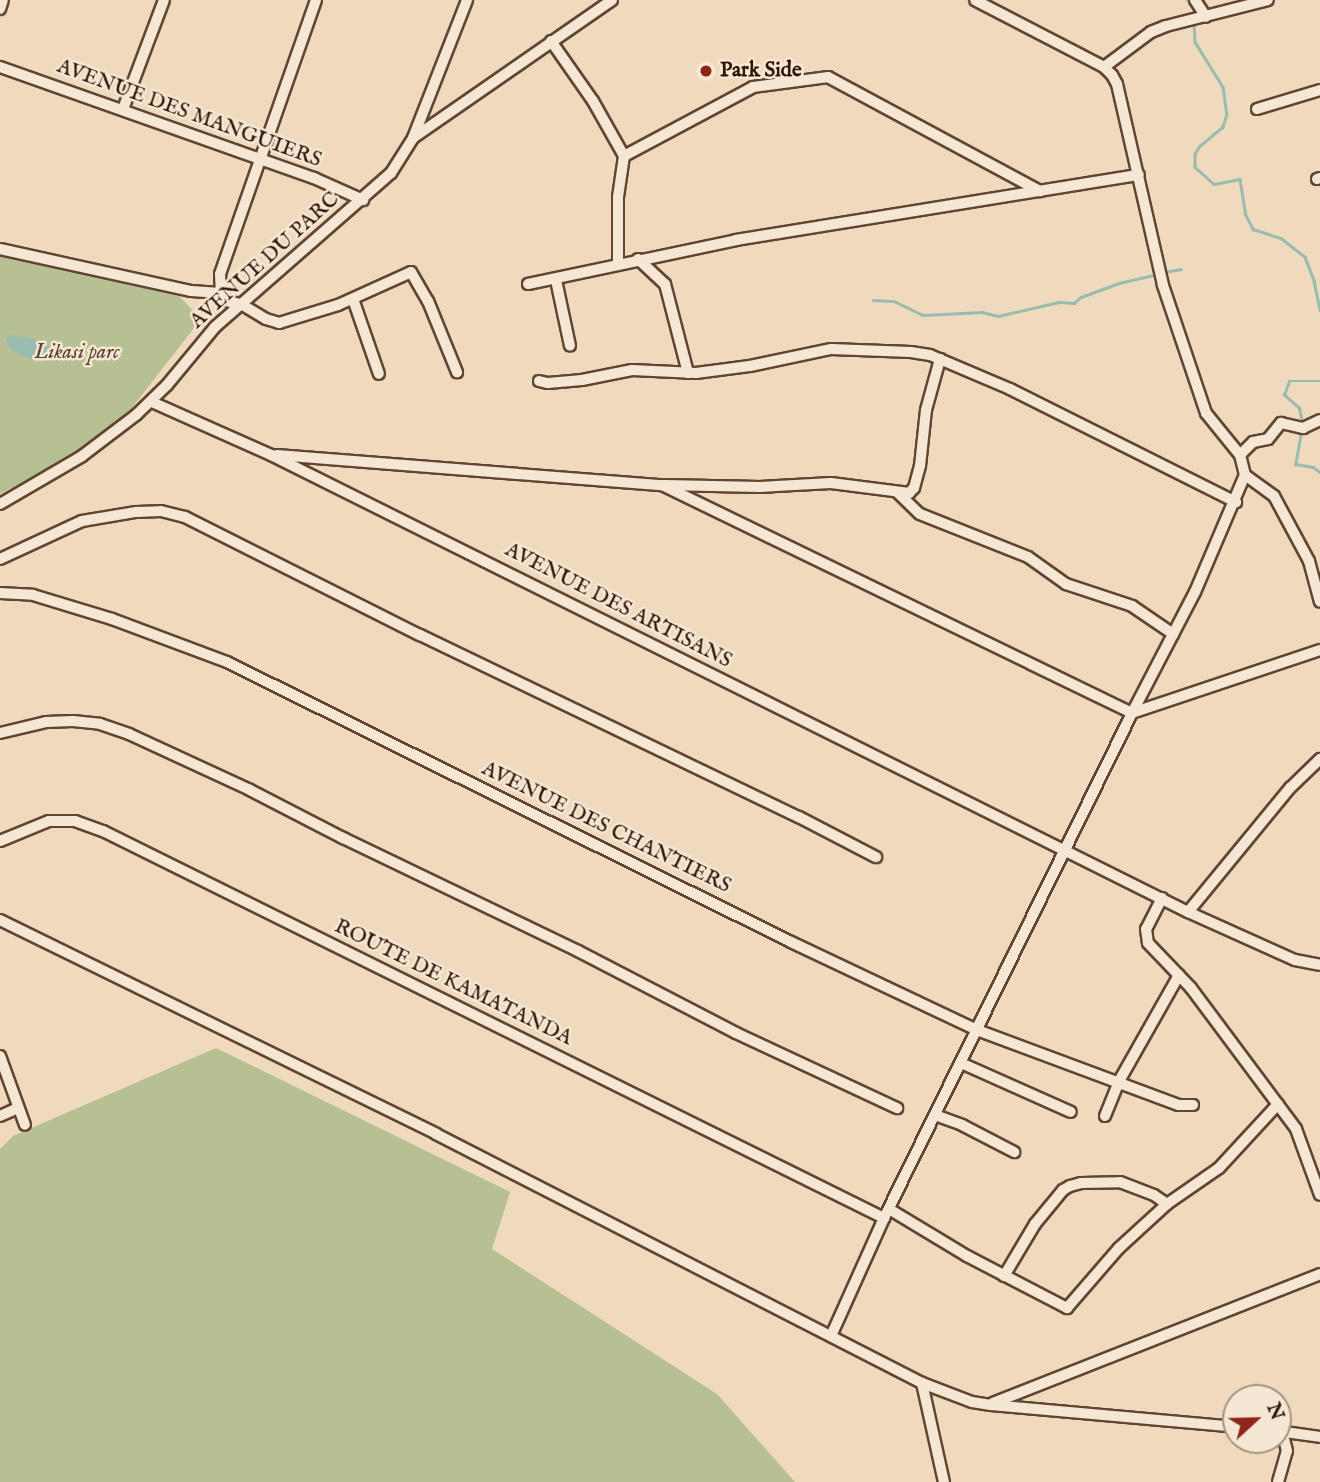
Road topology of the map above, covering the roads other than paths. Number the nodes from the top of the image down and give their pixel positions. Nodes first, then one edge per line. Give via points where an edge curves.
1 (3, 0) edge
2 (164, 0) edge
3 (316, 0) edge
4 (467, 0) edge
5 (612, 0) edge
6 (975, 0) edge
7 (1195, 0) edge
8 (1268, 0) edge
9 (0, 9) edge
10 (1203, 17) junction
11 (551, 41) junction
12 (0, 67) edge
13 (1104, 67) junction
14 (1320, 90) edge
15 (123, 109) junction
16 (1256, 110) dead end
17 (413, 138) junction
18 (624, 156) junction
19 (260, 161) junction
20 (1139, 175) junction
21 (1040, 191) junction
22 (363, 200) junction
23 (0, 249) edge
24 (638, 259) junction
25 (618, 262) junction
26 (556, 280) junction
27 (528, 284) dead end
28 (221, 293) junction
29 (353, 299) junction
30 (242, 303) junction
31 (570, 346) dead end
32 (940, 359) junction
33 (457, 372) dead end
34 (688, 373) junction
35 (379, 374) dead end
36 (539, 381) dead end
37 (152, 402) junction
38 (1320, 420) edge
39 (271, 455) junction
40 (1240, 455) junction
41 (1245, 475) junction
42 (662, 485) junction
43 (898, 493) junction
44 (1236, 502) junction
45 (0, 504) edge
46 (0, 559) edge
47 (0, 593) edge
48 (1320, 602) edge
49 (1173, 634) junction
50 (1320, 650) edge
51 (1132, 713) junction
52 (0, 733) edge
53 (1320, 759) edge
54 (0, 841) edge
55 (1065, 850) junction
56 (876, 858) dead end
57 (1162, 898) junction
58 (1188, 912) junction
59 (0, 920) edge
60 (1320, 965) edge
61 (1179, 975) junction
62 (977, 1030) junction
63 (0, 1056) edge
64 (961, 1063) junction
65 (1118, 1083) junction
66 (1279, 1104) junction
67 (1193, 1105) dead end
68 (18, 1108) junction
69 (897, 1108) dead end
70 (1071, 1112) dead end
71 (935, 1115) junction
72 (0, 1116) edge
73 (1105, 1116) dead end
74 (26, 1125) dead end
75 (1014, 1152) dead end
76 (1320, 1195) edge
77 (1167, 1205) junction
78 (886, 1214) junction
79 (1320, 1275) edge
80 (1004, 1276) junction
81 (831, 1336) junction
82 (922, 1383) junction
83 (991, 1405) junction
84 (1222, 1426) edge
85 (1292, 1433) edge
86 (1320, 1437) edge
87 (1286, 1454) edge
88 (944, 1482) edge
89 (1278, 1482) edge

1 - 9 street
2 - 15 street
3 - 19 street
4 - 17 street
5 - 11 street
6 - 13 street
7 - 10 street
8 - 10 street
10 - 13 street via 1151,32
11 - 17 street
11 - 18 street
12 - 15 street, AVENUE DES MANGUIERS
13 - 20 street via 1117,84
14 - 16 street
15 - 19 street, AVENUE DES MANGUIERS
17 - 22 street, AVENUE DU PARC via 391,173
18 - 21 street via 753,87 828,77
18 - 25 street via 618,197
19 - 22 street, AVENUE DES MANGUIERS
19 - 28 street via 220,274
20 - 21 street
20 - 40 street via 1163,285 1206,414
21 - 24 street
22 - 30 street, AVENUE DU PARC
23 - 28 street via 191,291
24 - 25 street
24 - 34 street via 665,284
25 - 26 street
26 - 27 street
26 - 31 street
28 - 30 street via 230,302
29 - 30 street via 279,323
29 - 33 street via 405,273 415,275
29 - 35 street
30 - 37 street, AVENUE DU PARC via 209,334
32 - 34 street via 911,352 831,349
32 - 43 street via 914,488
32 - 44 street
34 - 36 street via 632,370 582,380
37 - 39 street, AVENUE DES ARTISANS
37 - 45 street, AVENUE DU PARC via 109,438
38 - 40 street via 1303,428 1281,423 1268,439 1253,442
39 - 42 street
39 - 55 street, AVENUE DES ARTISANS
40 - 41 street
41 - 44 street
41 - 48 street via 1274,496 1308,561
42 - 43 street via 831,483
42 - 51 street
43 - 49 street via 920,514 1028,557 1066,584 1132,606
44 - 49 street
46 - 56 street via 82,520 161,511 185,517
47 - 62 street, AVENUE DES CHANTIERS via 33,595 112,619 227,662
49 - 51 street
50 - 51 street
51 - 55 street
52 - 69 street via 47,722 73,722 100,724 129,734
53 - 58 street via 1290,788
54 - 78 street, ROUTE DE KAMATANDA via 48,821 75,821 103,831
55 - 57 street, AVENUE DES ARTISANS
55 - 62 street
57 - 58 street, AVENUE DES ARTISANS
57 - 61 street via 1145,937
58 - 60 street, AVENUE DES ARTISANS via 1295,960
59 - 81 street
61 - 65 street
61 - 66 street
62 - 64 street
62 - 65 street, AVENUE DES CHANTIERS
63 - 68 street
64 - 70 street
64 - 71 street
65 - 67 street, AVENUE DES CHANTIERS via 1179,1105
65 - 73 street
66 - 76 street via 1296,1129
66 - 77 street via 1219,1168
68 - 72 street
68 - 74 street
71 - 75 street
71 - 78 street
77 - 80 street, ROUTE DE KAMATANDA via 1119,1248 1067,1308
77 - 80 street via 1120,1182 1070,1186 1035,1224
78 - 80 street, ROUTE DE KAMATANDA
78 - 81 street
79 - 83 street
81 - 82 street
82 - 83 street
82 - 88 street
83 - 84 street
85 - 86 street
87 - 89 street

